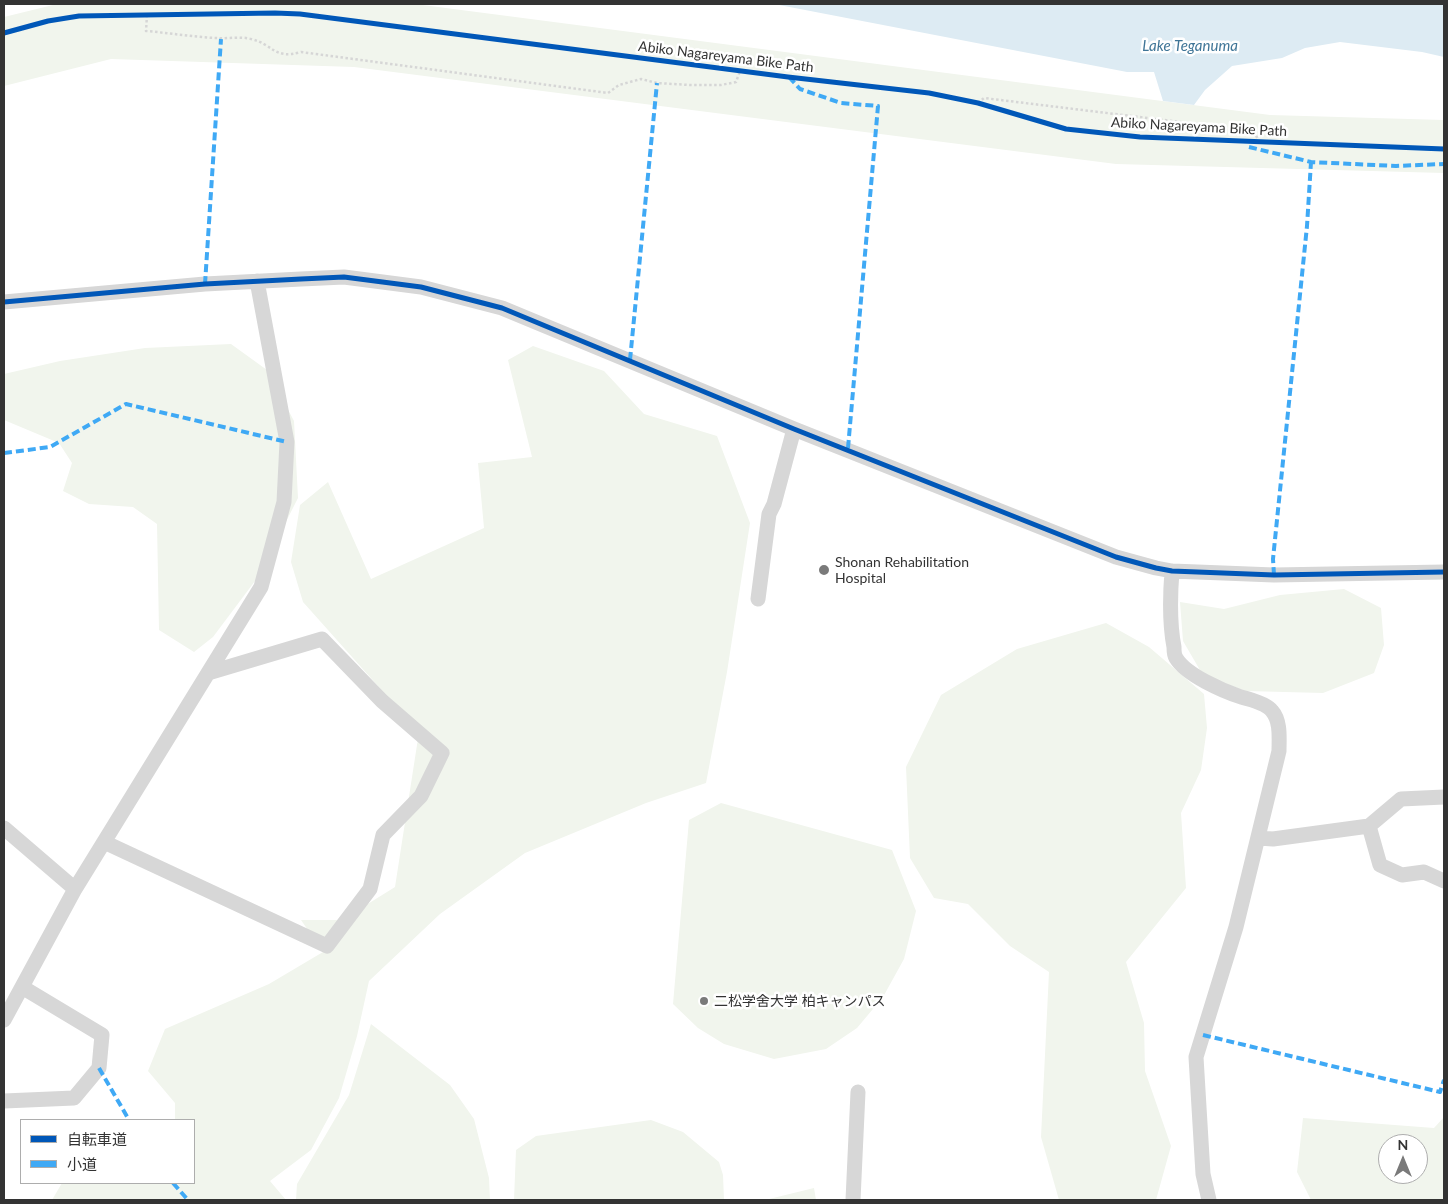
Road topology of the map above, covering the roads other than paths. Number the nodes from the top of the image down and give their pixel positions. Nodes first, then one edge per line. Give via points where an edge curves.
1 (257, 281) junction
2 (4, 302) edge
3 (794, 428) junction
4 (1172, 571) junction
5 (1444, 572) edge
6 (758, 599) dead end
7 (208, 673) junction
8 (1444, 797) edge
9 (1369, 826) junction
10 (4, 828) edge
11 (1259, 838) junction
12 (104, 842) junction
13 (1444, 882) edge
14 (75, 888) junction
15 (22, 987) junction
16 (4, 1020) edge
17 (858, 1092) dead end
18 (4, 1101) edge
19 (853, 1200) edge
20 (1209, 1200) edge

1 - 2 street
1 - 3 street via 344,277 421,287 502,308
1 - 7 street via 287,442 284,502 261,587
3 - 4 street via 1116,556
3 - 6 street via 769,514
4 - 5 street via 1274,575
4 - 11 street via 1171,635 1176,658 1191,672 1219,689 1272,710 1279,725 1279,752
7 - 12 street
7 - 12 street via 322,639 382,701 442,753 421,796 383,834 370,889 327,946
8 - 9 street via 1401,799
9 - 11 street via 1273,839
9 - 13 street via 1380,865 1402,875 1424,872
10 - 14 street
11 - 20 street via 1236,927 1196,1057 1203,1174
12 - 14 street
14 - 15 street
15 - 16 street
15 - 18 street via 102,1035 99,1068 74,1098
17 - 19 street

